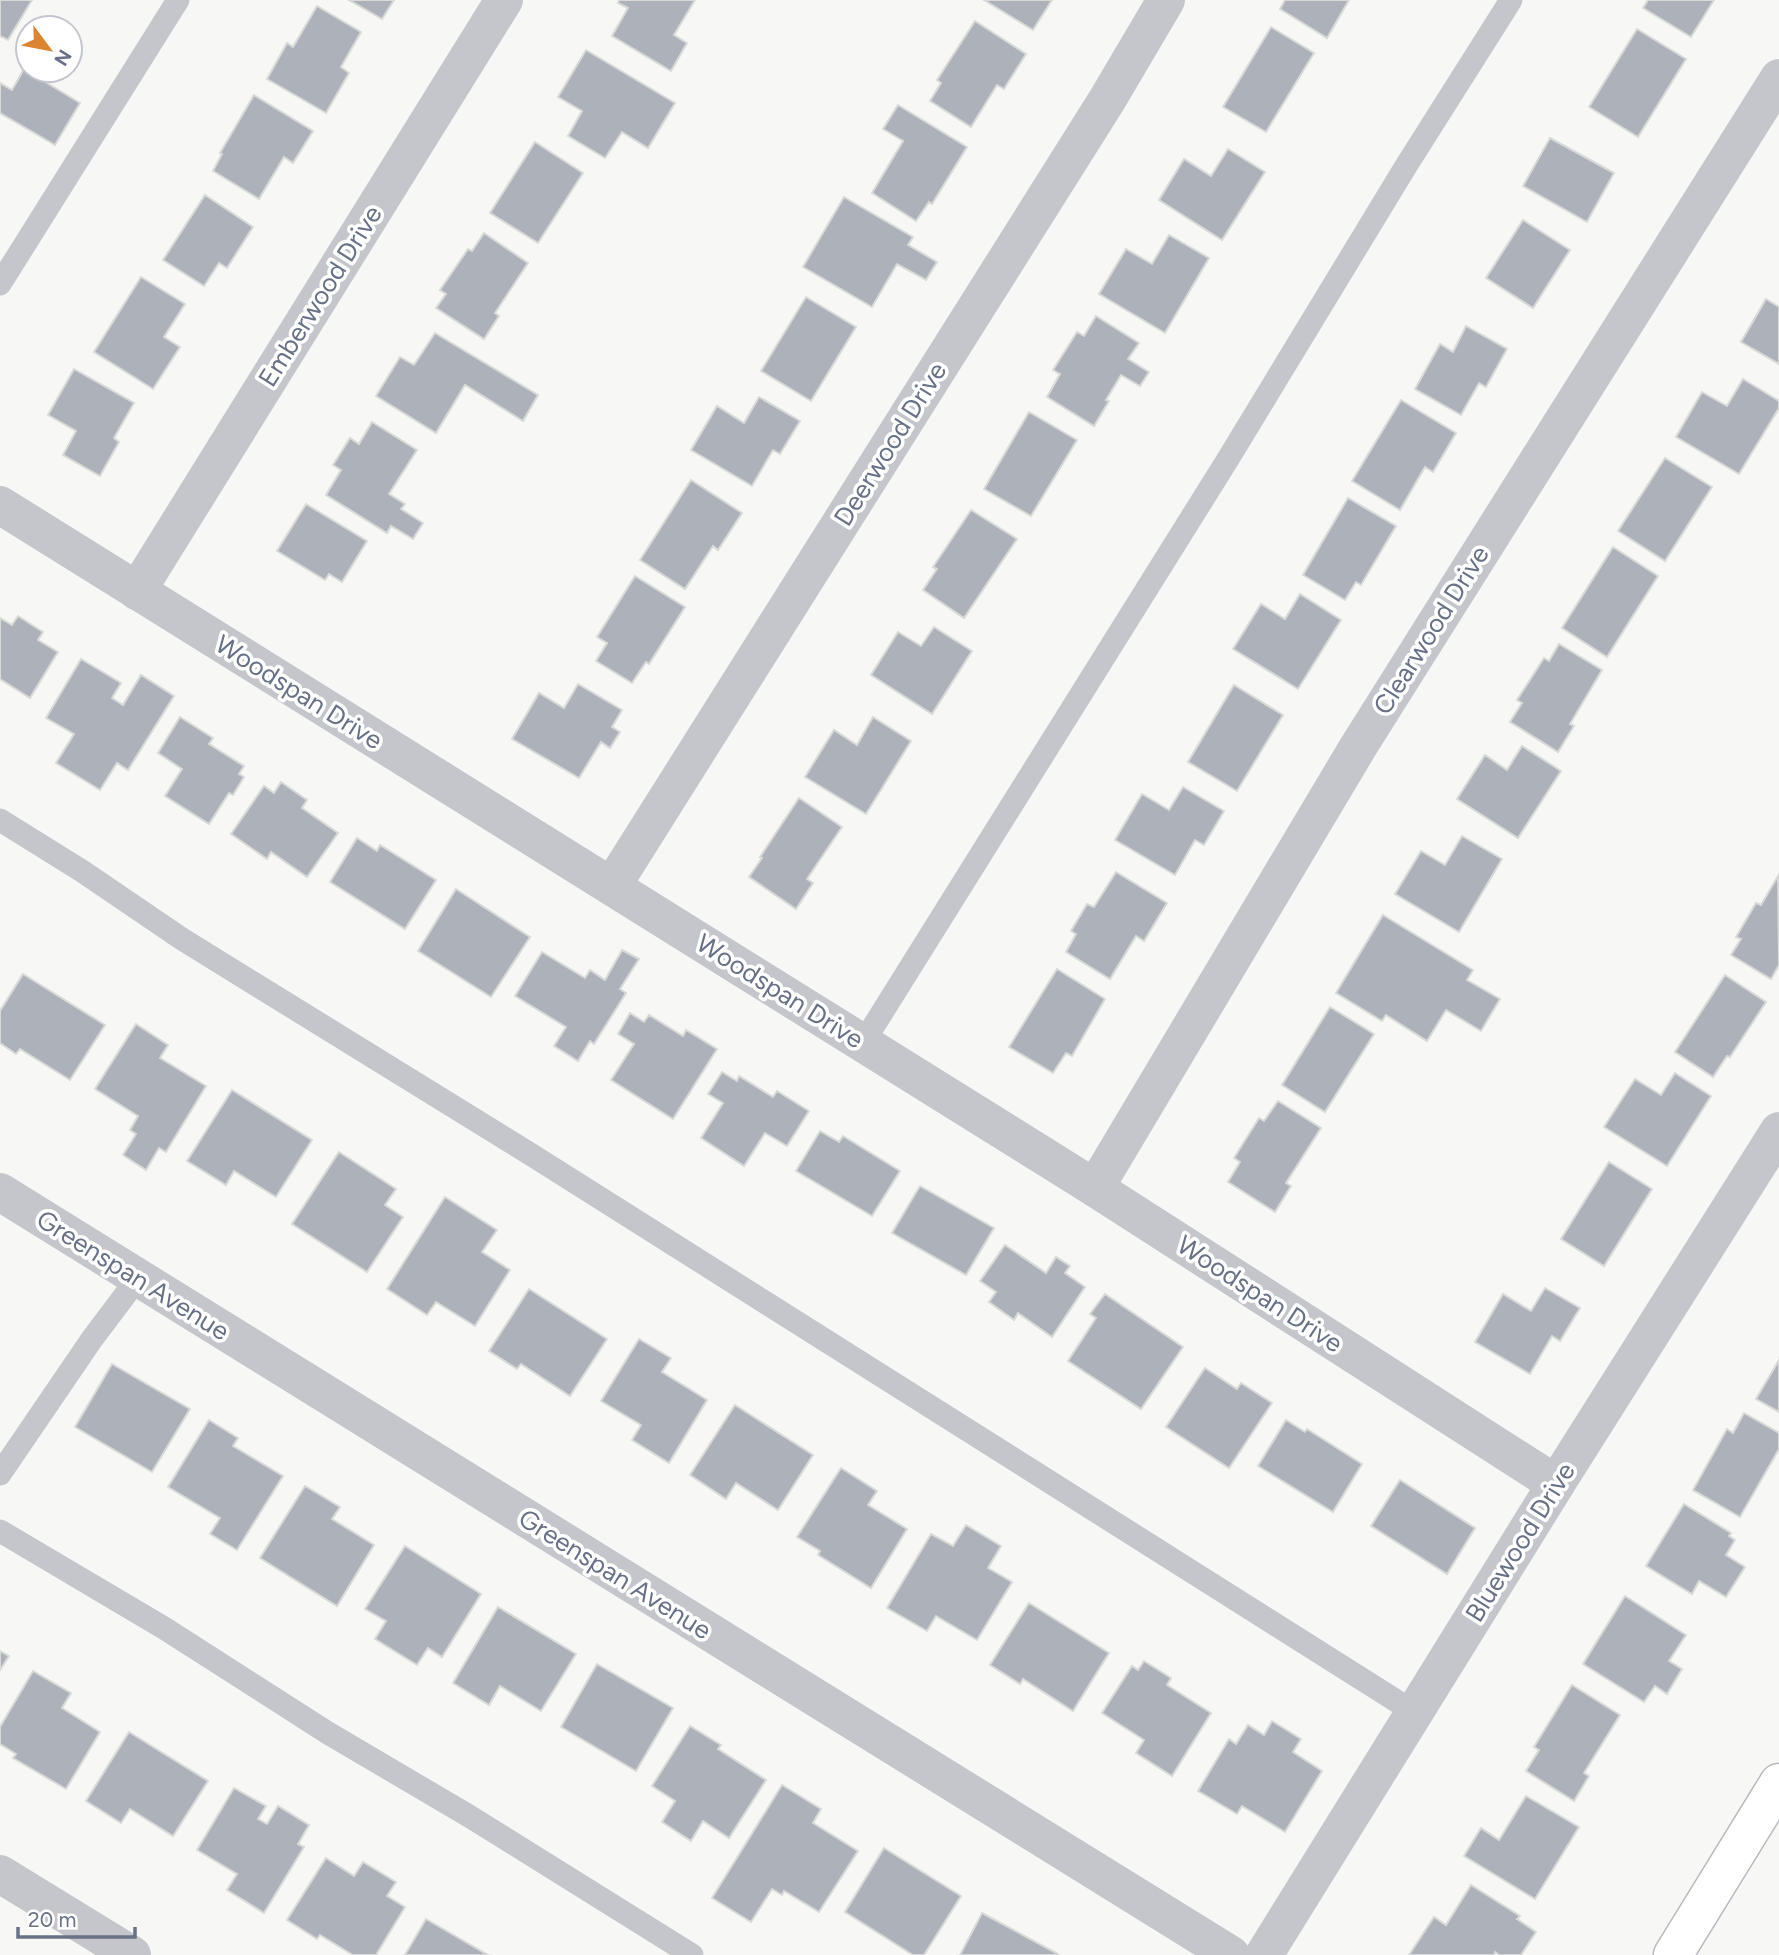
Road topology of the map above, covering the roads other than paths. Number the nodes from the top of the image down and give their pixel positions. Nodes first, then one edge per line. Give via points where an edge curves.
1 (178, 0) edge
2 (504, 0) edge
3 (1166, 0) edge
4 (1511, 0) edge
5 (1779, 78) edge
6 (0, 284) edge
7 (0, 505) edge
8 (137, 591) junction
9 (0, 820) edge
10 (612, 886) junction
11 (863, 1043) junction
12 (1779, 1131) edge
13 (1096, 1188) junction
14 (0, 1192) edge
15 (138, 1278) junction
16 (0, 1474) edge
17 (1556, 1484) junction
18 (0, 1531) edge
19 (1414, 1712) junction
20 (1779, 1783) edge
21 (0, 1874) edge
22 (132, 1955) edge
23 (692, 1955) edge
24 (1231, 1955) edge
25 (1264, 1955) edge
26 (1674, 1955) edge

1 - 6 lane
2 - 8 street, Emberwood Drive
3 - 10 street, Deerwood Drive
4 - 11 lane
5 - 13 street, Clearwood Drive via 1358,747
7 - 8 street, Woodspan Drive
8 - 10 street, Woodspan Drive
9 - 19 lane via 182,939
10 - 11 street, Woodspan Drive
11 - 13 street, Woodspan Drive
12 - 17 street, Bluewood Drive
13 - 17 street, Woodspan Drive
14 - 15 street, Greenspan Avenue
15 - 16 lane
15 - 24 street, Greenspan Avenue
17 - 19 street, Bluewood Drive
18 - 23 lane
19 - 25 street, Bluewood Drive
20 - 26 main road
21 - 22 street

